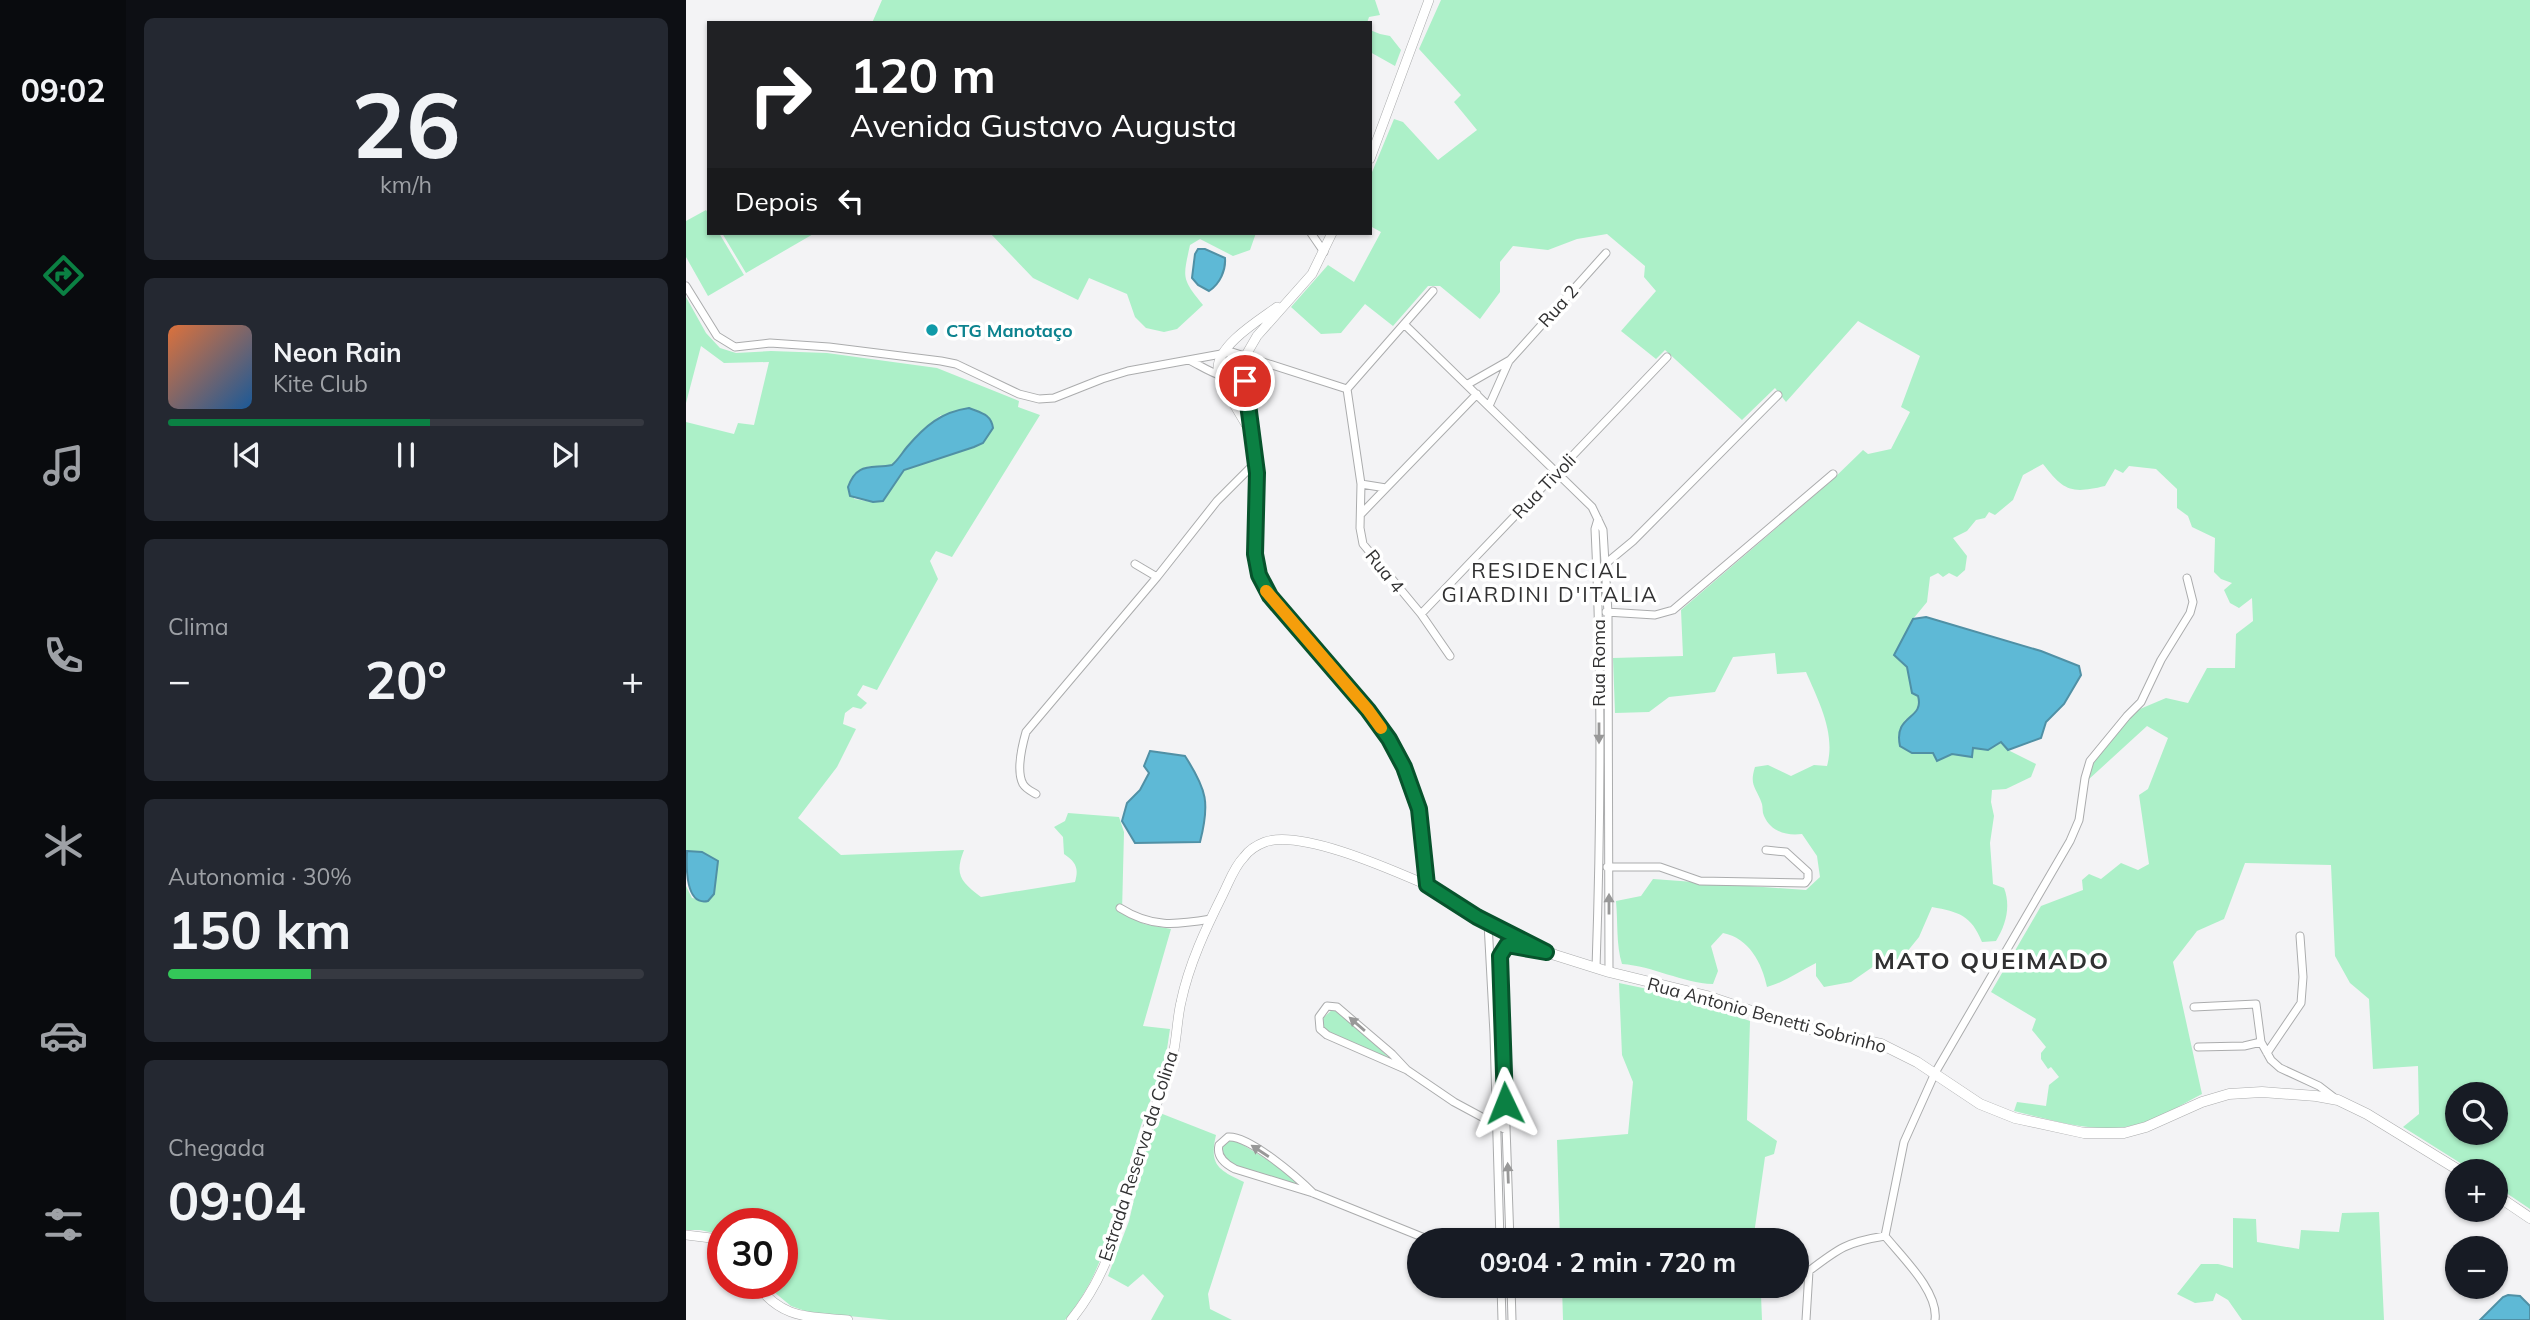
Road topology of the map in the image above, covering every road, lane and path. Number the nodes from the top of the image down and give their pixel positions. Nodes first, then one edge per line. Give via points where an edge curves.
1 (1429, 0) edge
2 (1372, 154) edge
3 (1312, 235) edge
4 (1331, 235) edge
5 (1324, 252) junction
6 (1606, 253) dead end
7 (686, 286) edge
8 (1433, 291) dead end
9 (1295, 293) junction
10 (1404, 324) junction
11 (1224, 352) junction
12 (1246, 355) junction
13 (1667, 357) dead end
14 (1510, 360) junction
15 (1191, 361) junction
16 (1244, 372) junction
17 (1220, 376) junction
18 (1468, 384) junction
19 (1347, 389) junction
20 (1477, 394) junction
21 (1778, 395) dead end
22 (1489, 406) junction
23 (1251, 432) junction
24 (1256, 461) junction
25 (1557, 473) junction
26 (1833, 474) dead end
27 (1361, 484) junction
28 (1385, 488) junction
29 (1361, 514) junction
30 (1598, 518) junction
31 (1135, 564) dead end
32 (1605, 564) junction
33 (1597, 567) junction
34 (1157, 576) junction
35 (2187, 578) dead end
36 (1598, 612) junction
37 (1608, 613) junction
38 (1421, 614) junction
39 (1450, 656) dead end
40 (1599, 788) junction
41 (1610, 788) junction
42 (1036, 794) dead end
43 (1766, 850) dead end
44 (1599, 867) junction
45 (1609, 867) junction
46 (1427, 885) junction
47 (1120, 908) dead end
48 (1211, 919) junction
49 (1488, 923) junction
50 (2300, 936) dead end
51 (1546, 952) junction
52 (1596, 968) junction
53 (1609, 972) junction
54 (2194, 1007) dead end
55 (2261, 1042) junction
56 (2198, 1047) dead end
57 (2267, 1053) junction
58 (1407, 1070) junction
59 (1935, 1073) junction
60 (2338, 1100) junction
61 (1497, 1126) junction
62 (1506, 1130) junction
63 (2445, 1161) edge
64 (1313, 1193) junction
65 (2508, 1203) edge
66 (2530, 1218) edge
67 (1500, 1228) edge
68 (1510, 1228) edge
69 (1407, 1231) edge
70 (686, 1235) edge
71 (1885, 1236) junction
72 (707, 1237) edge
73 (1501, 1298) edge
74 (1511, 1298) edge
75 (770, 1299) edge
76 (848, 1320) edge
77 (1071, 1320) edge
78 (1502, 1320) edge
79 (1512, 1320) edge
80 (1806, 1320) edge
81 (1935, 1320) edge

1 - 2 street
3 - 5 street
4 - 5 street
5 - 9 street
6 - 14 street, Rua 2
7 - 15 street via 717,336 735,347 829,347 941,361 1030,398 1054,398 1115,375
8 - 10 street
9 - 11 street
9 - 12 street via 1257,335
10 - 18 street
10 - 19 street
11 - 12 street
11 - 15 street
11 - 17 street
12 - 16 street
12 - 19 street
13 - 25 street, Rua Tivoli
14 - 18 street, Rua 2
14 - 22 street, Rua 2
15 - 17 street
16 - 17 street via 1237,377
16 - 23 street
17 - 23 street
18 - 20 street
19 - 27 street, Rua 4
20 - 22 street
20 - 28 street
21 - 32 street
22 - 25 street
23 - 24 street
24 - 34 street
24 - 46 street via 1256,563 1263,585 1368,710 1399,758 1419,809
25 - 30 street
25 - 38 street, Rua Tivoli
26 - 37 street via 1673,610 1655,615
27 - 28 street
27 - 29 street, Rua 4
28 - 29 street
29 - 38 street, Rua 4 via 1363,544
30 - 32 street, Rua Roma
30 - 33 street, Rua Roma
31 - 34 street
32 - 33 street
32 - 37 street, Rua Roma
33 - 36 street, Rua Roma
34 - 42 street via 1026,733 1021,780
35 - 59 street via 2193,602 2183,627 2141,702 2090,761 2076,830
36 - 37 street
36 -> 40 street, Rua Roma
37 - 41 street, Rua Roma
38 - 39 street, Rua 4
40 - 41 street
40 - 44 street, Rua Roma
41 - 45 street, Rua Roma
43 - 45 street via 1791,855 1808,872 1805,883 1700,881 1660,867
44 - 45 street
44 - 52 street, Rua Roma
53 -> 45 street, Rua Roma
46 - 48 street, Estrada Reserva da Colina via 1322,846 1277,839 1244,857
46 - 49 main road, Rua Antonio Benetti Sobrinho
47 - 48 street via 1159,924
48 - 77 street, Estrada Reserva da Colina via 1188,974 1173,1055 1121,1222 1094,1286
49 - 51 main road, Rua Antonio Benetti Sobrinho
49 - 61 street
50 - 57 street via 2301,1003
51 - 52 main road, Rua Antonio Benetti Sobrinho
51 - 62 street via 1507,945 1500,956
52 - 53 main road, Rua Antonio Benetti Sobrinho
53 - 59 main road, Rua Antonio Benetti Sobrinho via 1707,996 1796,1026 1881,1044
54 - 55 street via 2256,1004
55 - 56 street
55 - 57 street
57 - 60 street via 2280,1069
58 -> 58 street via 1337,1007 1327,1006 1319,1017 1320,1029 1327,1035
58 - 61 street
59 - 60 main road, Rua Antonio Benetti Sobrinho via 1996,1112 2084,1133 2124,1133 2214,1098 2245,1092
59 - 71 street via 1904,1142
60 - 63 main road, Rua Antonio Benetti Sobrinho
61 - 62 street
61 - 67 street
68 -> 62 street
64 -> 64 street via 1289,1170 1240,1139 1228,1137 1219,1145 1228,1166
64 - 69 street
65 - 66 main road
70 - 72 street
71 - 80 street via 1854,1241 1809,1271
71 - 81 street via 1924,1283 1936,1311
73 - 78 street
74 - 79 street
75 - 76 street via 795,1315

